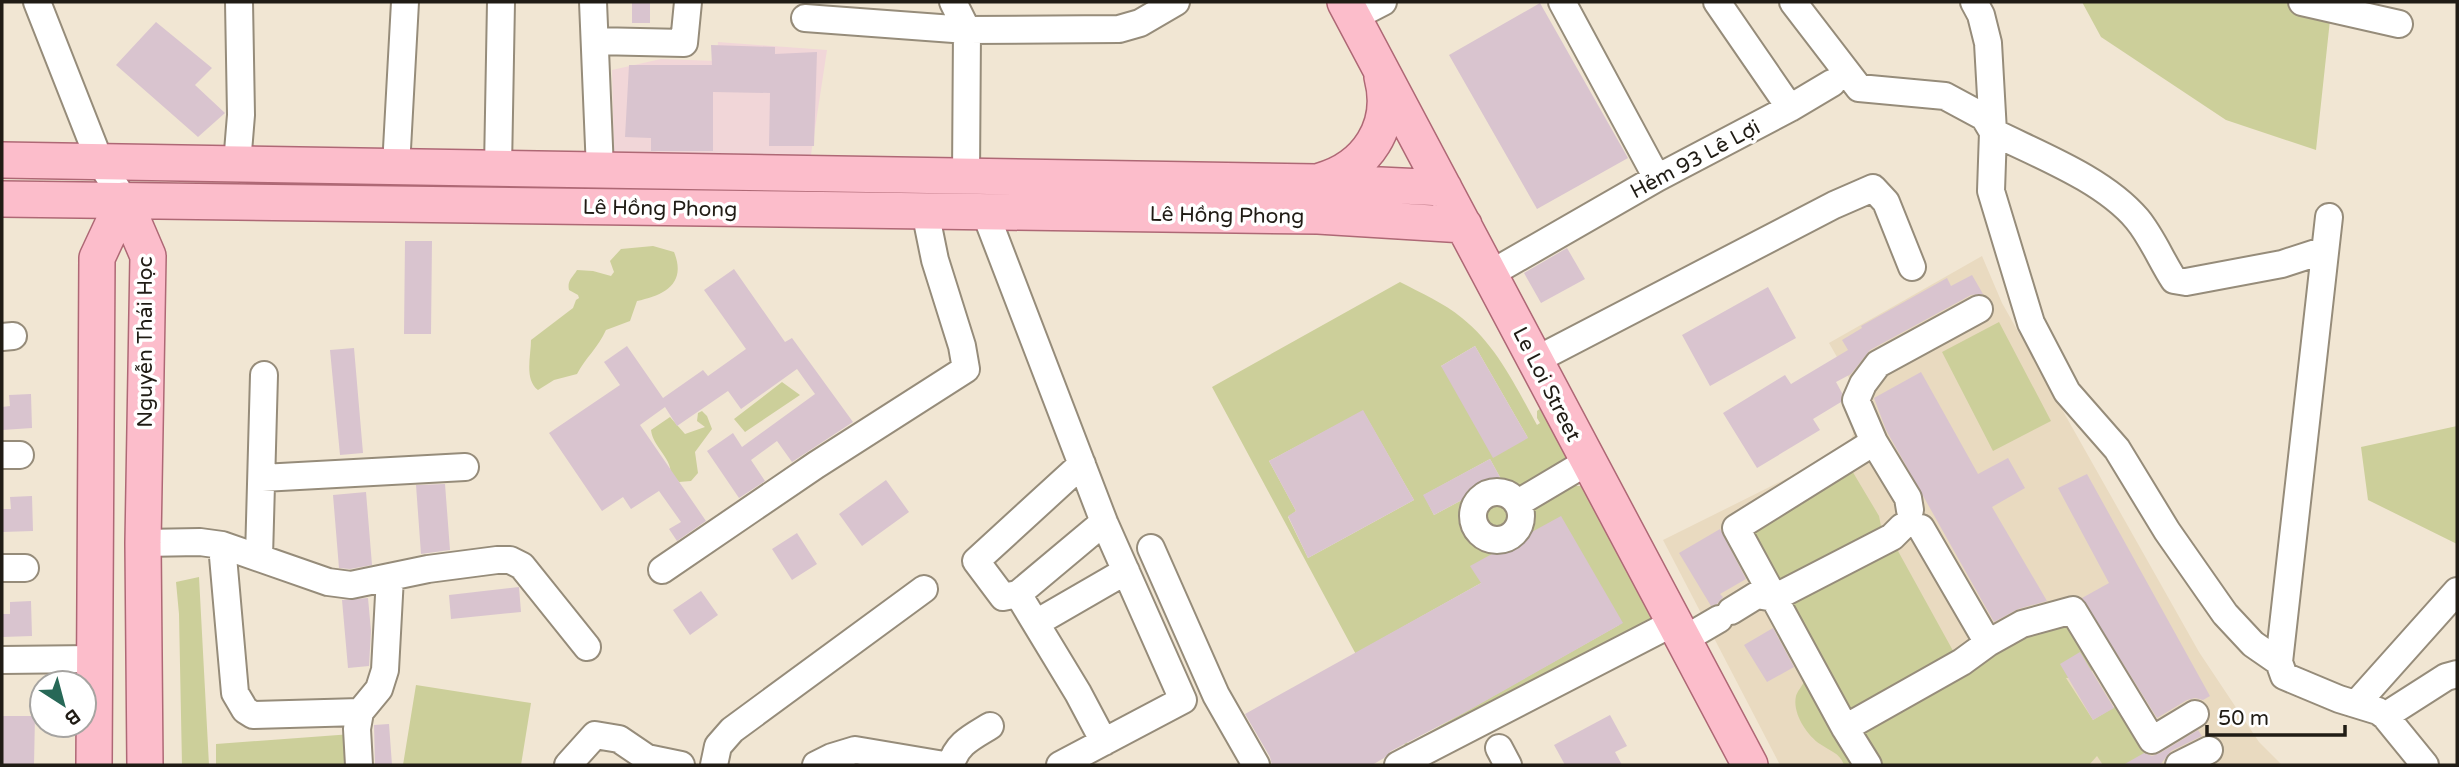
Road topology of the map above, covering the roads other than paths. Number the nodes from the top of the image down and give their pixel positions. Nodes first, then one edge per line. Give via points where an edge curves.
1 (37, 2) edge
2 (239, 2) edge
3 (405, 2) edge
4 (501, 2) edge
5 (593, 2) edge
6 (688, 2) edge
7 (837, 2) edge
8 (953, 2) edge
9 (1176, 2) edge
10 (1562, 2) edge
11 (1717, 2) edge
12 (1793, 2) edge
13 (1974, 2) edge
14 (2302, 2) edge
15 (1360, 7) edge
16 (2399, 24) dead end
17 (967, 30) junction
18 (594, 41) junction
19 (1378, 64) junction
20 (1832, 83) dead end
21 (1790, 108) junction
22 (1993, 132) junction
23 (2, 160) edge
24 (100, 162) junction
25 (182, 163) junction
26 (237, 164) junction
27 (396, 167) junction
28 (498, 168) junction
29 (590, 170) junction
30 (966, 176) junction
31 (1657, 178) junction
32 (1317, 182) junction
33 (1363, 184) junction
34 (1444, 188) junction
35 (2, 199) edge
36 (124, 201) junction
37 (182, 201) junction
38 (581, 207) junction
39 (925, 211) junction
40 (976, 212) junction
41 (2329, 217) dead end
42 (1358, 219) junction
43 (1464, 225) junction
44 (2325, 250) junction
45 (1912, 267) dead end
46 (1490, 274) junction
47 (1979, 309) dead end
48 (1535, 360) junction
49 (264, 375) dead end
50 (1874, 442) junction
51 (1587, 462) junction
52 (1082, 464) junction
53 (465, 467) dead end
54 (262, 478) junction
55 (1518, 503) dead end
56 (1911, 522) junction
57 (1104, 523) junction
58 (143, 542) junction
59 (222, 545) junction
60 (1151, 548) dead end
61 (259, 556) junction
62 (662, 570) dead end
63 (1126, 571) junction
64 (390, 577) junction
65 (924, 589) dead end
66 (2457, 591) edge
67 (1018, 594) junction
68 (1774, 598) junction
69 (1036, 623) junction
70 (1678, 632) junction
71 (1988, 643) junction
72 (587, 648) dead end
73 (93, 659) junction
74 (144, 659) junction
75 (2, 660) edge
76 (2279, 662) junction
77 (2457, 674) edge
78 (2356, 704) junction
79 (360, 712) junction
80 (2195, 714) dead end
81 (2385, 716) junction
82 (990, 726) dead end
83 (1845, 728) junction
84 (1104, 742) junction
85 (2209, 750) dead end
86 (570, 762) edge
87 (906, 762) edge
88 (94, 765) edge
89 (145, 765) edge
90 (359, 765) edge
91 (681, 765) edge
92 (714, 765) edge
93 (816, 765) edge
94 (944, 765) edge
95 (951, 765) edge
96 (1060, 765) edge
97 (1256, 765) edge
98 (1398, 765) edge
99 (1750, 765) edge
100 (1868, 765) edge
101 (2179, 765) edge
102 (2424, 765) edge

1 - 24 street
2 - 26 street
3 - 27 street
4 - 28 street
5 - 18 street
6 - 18 street via 684,43
7 - 17 street via 805,18
8 - 17 street
9 - 17 street via 1140,23 1119,29
10 - 31 street
11 - 21 street
12 - 22 street via 1859,88 1945,96 1984,117
13 - 22 street via 1988,43
14 - 16 street
15 - 19 main road, Le Loi Street
17 - 30 street
18 - 29 street
19 - 32 main road via 1385,96 1379,135 1355,164
19 - 34 main road, Le Loi Street
20 - 21 street, Hẻm 93 Lê Lợi
21 - 31 street, Hẻm 93 Lê Lợi
22 - 44 street via 2104,191 2137,218 2174,280 2186,282 2282,264
22 - 76 street via 1991,191 2000,224 2031,323 2067,392 2117,449 2225,614 2252,644
23 - 24 main road, Lê Hồng Phong
24 - 25 main road, Lê Hồng Phong
24 - 36 street
25 - 26 main road, Lê Hồng Phong
25 - 37 main road
26 - 27 main road, Lê Hồng Phong
27 - 28 main road, Lê Hồng Phong
28 - 29 main road, Lê Hồng Phong
29 - 30 main road, Lê Hồng Phong
29 - 38 main road
30 - 32 main road, Lê Hồng Phong
30 - 40 main road
31 - 46 street, Hẻm 93 Lê Lợi
32 - 33 main road, Lê Hồng Phong
33 - 34 main road, Lê Hồng Phong
33 - 42 main road
34 - 43 main road, Le Loi Street
35 - 36 main road, Lê Hồng Phong
36 - 37 main road, Lê Hồng Phong
36 - 58 main road, Nguyễn Thái Học via 148,256
36 - 73 main road, Nguyễn Thái Học via 97,258
37 - 38 main road, Lê Hồng Phong
38 - 39 main road, Lê Hồng Phong
39 - 40 main road, Lê Hồng Phong
39 - 62 street via 966,369
40 - 42 main road, Lê Hồng Phong
40 - 52 street
41 - 44 street
42 - 43 main road, Lê Hồng Phong
43 - 46 main road, Le Loi Street
44 - 76 street
45 - 48 street via 1886,202 1873,188
46 - 48 main road, Le Loi Street
47 - 50 street via 1878,365 1870,374 1856,400
48 - 51 main road, Le Loi Street
49 - 54 street
50 - 56 street via 1908,498
50 - 68 street via 1736,528
51 - 55 street
51 - 70 main road, Le Loi Street
52 - 57 street
52 - 67 street via 976,561 1003,597
53 - 54 street
54 - 61 street
56 - 68 street via 1892,537
56 - 71 street
57 - 63 street
57 - 67 street
58 - 59 street
58 - 74 main road, Nguyễn Thái Học
59 - 61 street
59 - 79 street via 235,694 245,710 253,715
60 - 97 street via 1216,695
61 - 64 street via 351,586
63 - 69 street
63 - 84 street via 1183,699
64 - 72 street via 510,560 522,566
64 - 79 street via 383,681
65 - 92 street via 732,730 718,746
66 - 78 street
67 - 69 street
68 - 70 street via 1757,595 1725,615
68 - 83 street
69 - 84 street
70 - 98 street
70 - 99 main road, Le Loi Street
71 - 80 street via 2022,624 2073,610 2152,740
71 - 83 street
73 - 74 main road
73 - 75 street
73 - 88 main road, Nguyễn Thái Học
74 - 89 main road, Nguyễn Thái Học
76 - 78 street via 2284,676
77 - 81 street
78 - 81 street
79 - 90 street
81 - 102 street
82 - 95 street via 954,751
83 - 100 street
84 - 96 street
85 - 101 street
86 - 91 street via 596,735 619,739 647,758
87 - 93 street via 855,750
87 - 94 street

